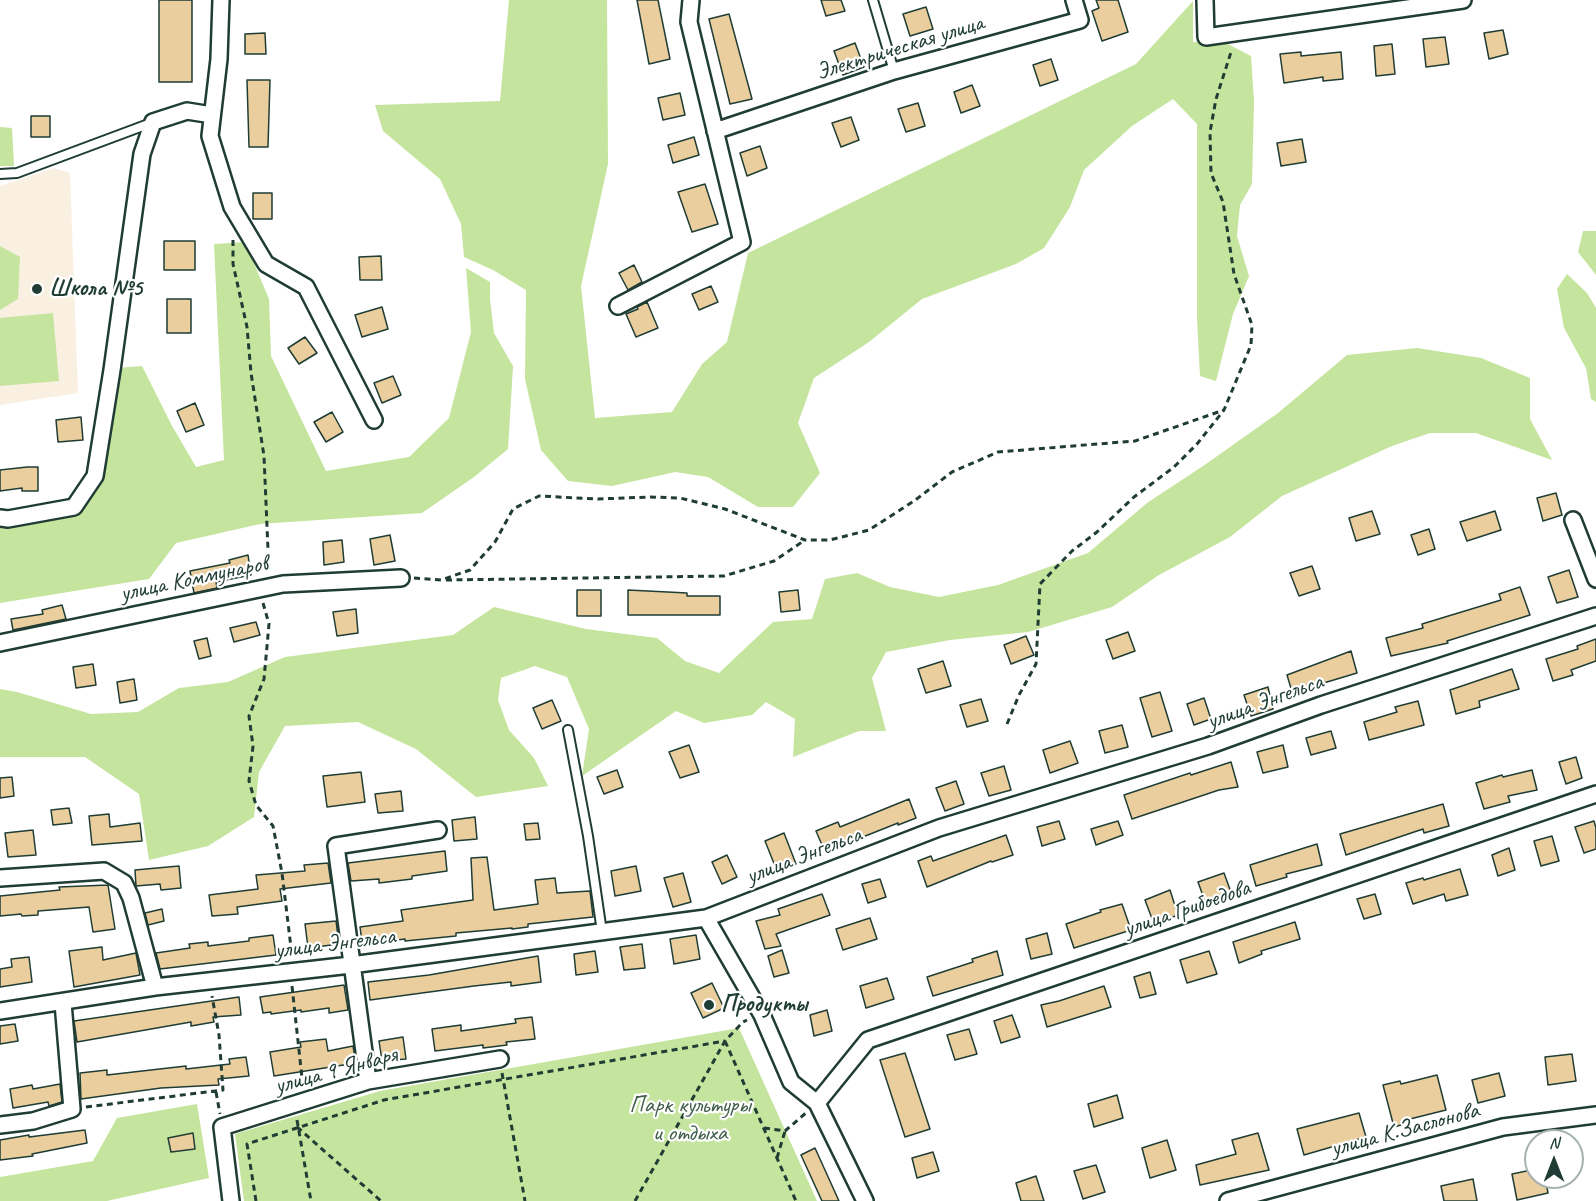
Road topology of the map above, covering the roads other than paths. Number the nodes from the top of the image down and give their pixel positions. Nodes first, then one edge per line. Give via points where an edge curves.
1 (221, 0) edge
2 (691, 0) edge
3 (873, 0) edge
4 (1074, 0) edge
5 (1205, 0) edge
6 (1463, 0) edge
7 (894, 70) junction
8 (212, 115) junction
9 (153, 122) junction
10 (715, 131) junction
11 (0, 174) edge
12 (618, 306) dead end
13 (374, 420) dead end
14 (0, 518) edge
15 (1573, 520) dead end
16 (400, 578) road end
17 (1596, 579) edge
18 (1596, 616) edge
19 (0, 643) edge
20 (568, 729) dead end
21 (1596, 794) edge
22 (438, 830) dead end
23 (0, 878) edge
24 (706, 918) junction
25 (602, 932) junction
26 (351, 965) junction
27 (155, 987) junction
28 (63, 1003) junction
29 (0, 1011) edge
30 (500, 1059) dead end
31 (368, 1081) junction
32 (817, 1103) junction
33 (1596, 1115) edge
34 (0, 1125) edge
35 (231, 1201) edge
36 (865, 1201) edge
37 (1228, 1201) edge

1 - 8 street
2 - 10 street via 689,22
3 - 7 lane
4 - 7 street, Электрическая улица via 1080,20
5 - 6 street via 1206,37
7 - 10 street, Электрическая улица
8 - 9 street via 188,111
8 - 13 street via 210,136 232,207 266,264 306,287
9 - 11 lane via 17,174
9 - 14 street via 142,154 95,476 74,507
10 - 12 street via 742,242
15 - 17 street
16 - 19 street, улица Коммунаров via 283,584
18 - 24 street, улица Энгельса via 1208,746 939,828
20 - 25 lane
21 - 32 street, улица Грибоедова via 868,1040
22 - 26 street via 336,846
23 - 27 street via 105,871 124,883
24 - 25 street, улица Энгельса
24 - 32 street via 762,1015 790,1082
25 - 26 street, улица Энгельса
26 - 27 street, улица Энгельса
26 - 31 street
27 - 28 street, улица Энгельса
28 - 29 street, улица Энгельса
28 - 34 street via 72,1109 33,1121
30 - 31 street, улица 9 Января
31 - 35 street, улица 9 Января via 222,1127
32 - 36 street
33 - 37 street, улица К.Заслонова via 1503,1127

